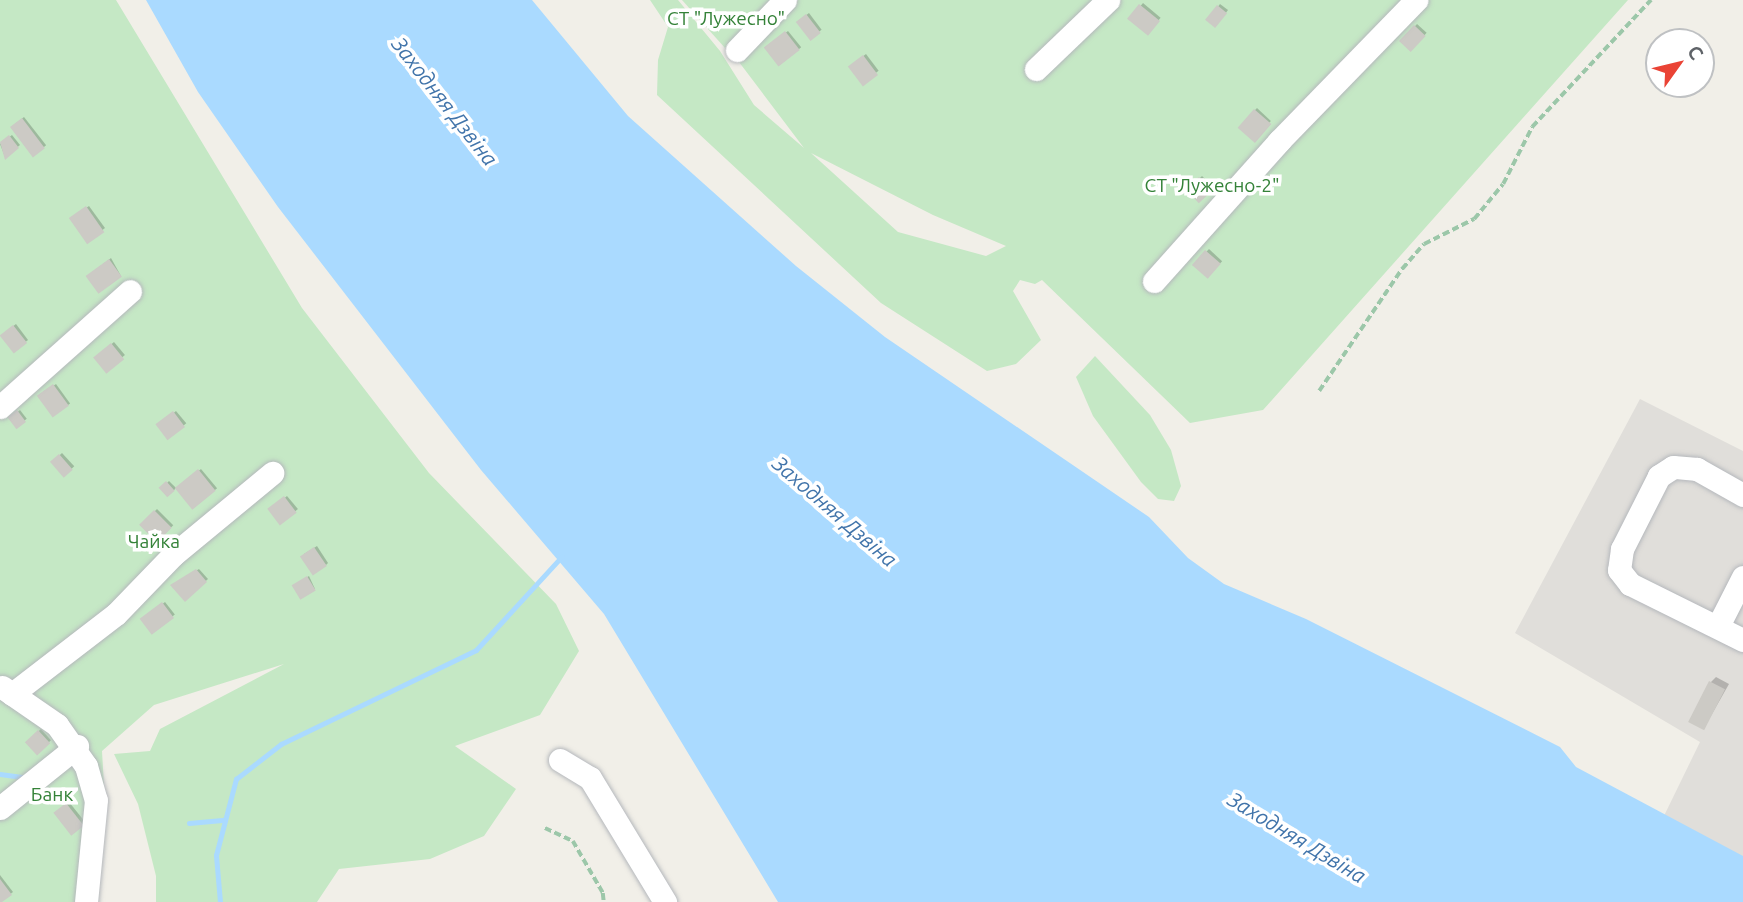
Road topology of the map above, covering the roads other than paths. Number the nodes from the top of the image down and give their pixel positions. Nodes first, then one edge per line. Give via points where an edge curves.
1 (785, 0) edge
2 (1108, 0) edge
3 (1416, 0) edge
4 (737, 50) dead end
5 (1037, 69) dead end
6 (1154, 281) dead end
7 (130, 291) dead end
8 (0, 407) edge
9 (272, 473) dead end
10 (1743, 495) edge
11 (1743, 577) edge
12 (1718, 626) junction
13 (1743, 640) edge
14 (6, 689) edge
15 (76, 746) junction
16 (560, 760) dead end
17 (0, 808) edge
18 (86, 902) edge
19 (665, 902) edge

1 - 4 lane
2 - 5 lane
3 - 6 lane via 1279,141
7 - 8 lane
9 - 14 lane via 173,555 116,614
10 - 12 lane via 1697,469 1673,467 1659,476 1622,550 1619,570 1630,584
11 - 12 lane
12 - 13 lane
14 - 15 lane via 57,726
15 - 17 lane
15 - 18 lane via 96,800
16 - 19 lane via 590,778

